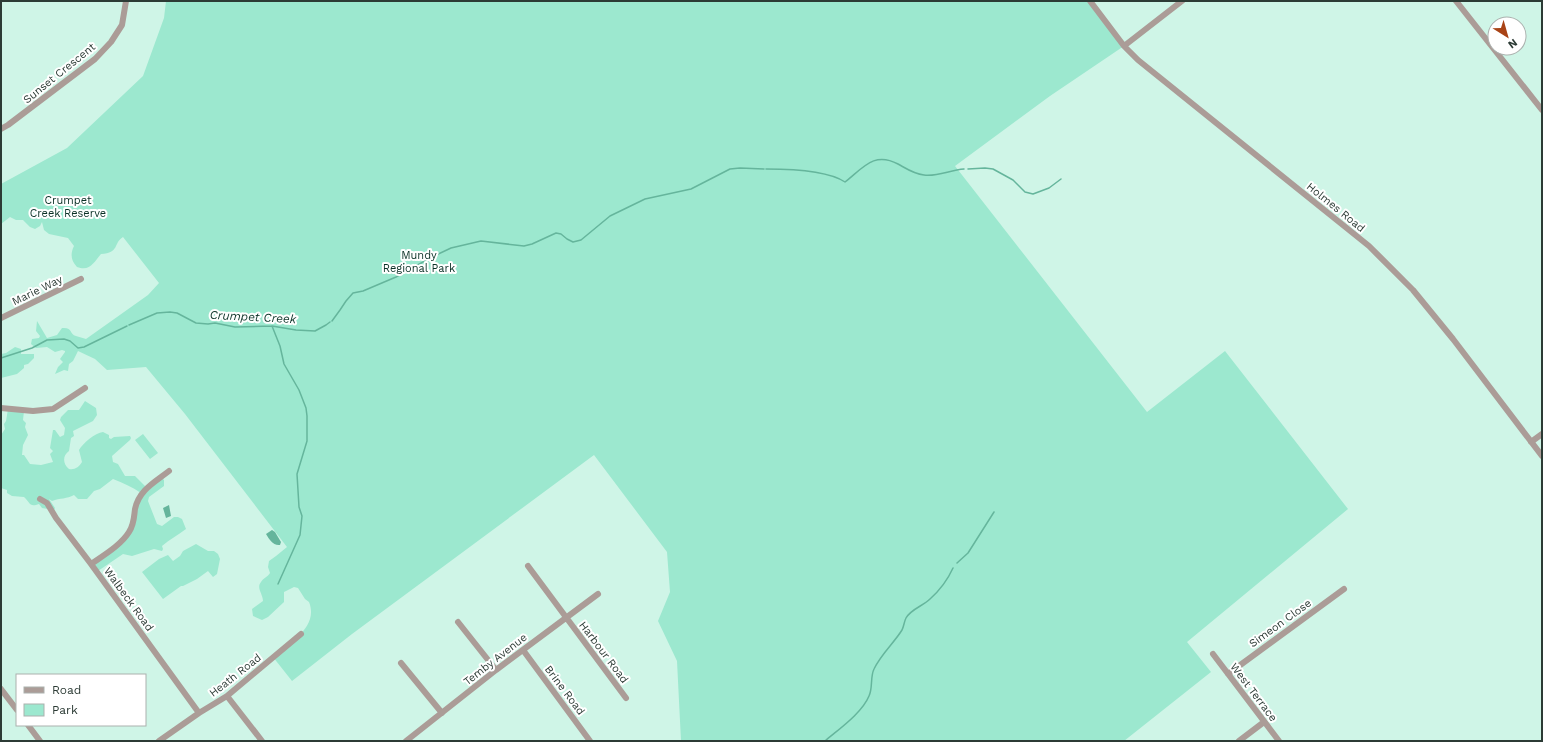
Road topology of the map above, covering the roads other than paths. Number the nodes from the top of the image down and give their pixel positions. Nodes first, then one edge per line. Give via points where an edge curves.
1 (126, 1) edge
2 (1090, 1) edge
3 (1182, 1) edge
4 (1456, 1) edge
5 (1124, 46) junction
6 (1542, 110) edge
7 (1, 129) edge
8 (81, 279) dead end
9 (1, 318) edge
10 (85, 388) dead end
11 (1, 408) edge
12 (1542, 434) edge
13 (1531, 442) junction
14 (1542, 456) edge
15 (169, 471) dead end
16 (40, 499) dead end
17 (92, 564) junction
18 (528, 566) dead end
19 (1344, 589) dead end
20 (598, 594) dead end
21 (566, 617) junction
22 (458, 622) dead end
23 (301, 634) dead end
24 (523, 650) junction
25 (1213, 654) dead end
26 (401, 663) dead end
27 (496, 670) junction
28 (1228, 674) junction
29 (1, 689) edge
30 (227, 696) junction
31 (626, 698) dead end
32 (16, 709) edge
33 (199, 714) junction
34 (442, 714) junction
35 (1264, 722) junction
36 (29, 726) edge
37 (40, 741) edge
38 (160, 741) edge
39 (262, 741) edge
40 (406, 741) edge
41 (590, 741) edge
42 (1239, 741) edge
43 (1279, 741) edge

1 - 7 street, Sunset Crescent via 122,25 111,42 95,58
2 - 5 street, Holmes Road
3 - 5 street
4 - 6 street
5 - 13 street, Holmes Road via 1369,246 1413,290
8 - 9 street, Marie Way
10 - 11 street via 53,409 33,412
12 - 13 street
13 - 14 street, Holmes Road
15 - 17 street via 141,494 129,533
16 - 17 street, Walbeck Road via 47,503
17 - 33 street, Walbeck Road
18 - 21 street, Harbour Road
19 - 28 street, Simeon Close
20 - 21 street, Temby Avenue
21 - 24 street, Temby Avenue
21 - 31 street, Harbour Road
22 - 27 street
23 - 30 street, Heath Road
24 - 27 street, Temby Avenue
24 - 41 street, Brine Road
25 - 28 street, West Terrace
26 - 34 street
27 - 34 street, Temby Avenue
28 - 35 street, West Terrace
29 - 32 street
30 - 33 street, Heath Road
30 - 39 street
33 - 38 street, Heath Road
34 - 40 street, Temby Avenue
35 - 42 street
35 - 43 street, West Terrace
36 - 37 street

